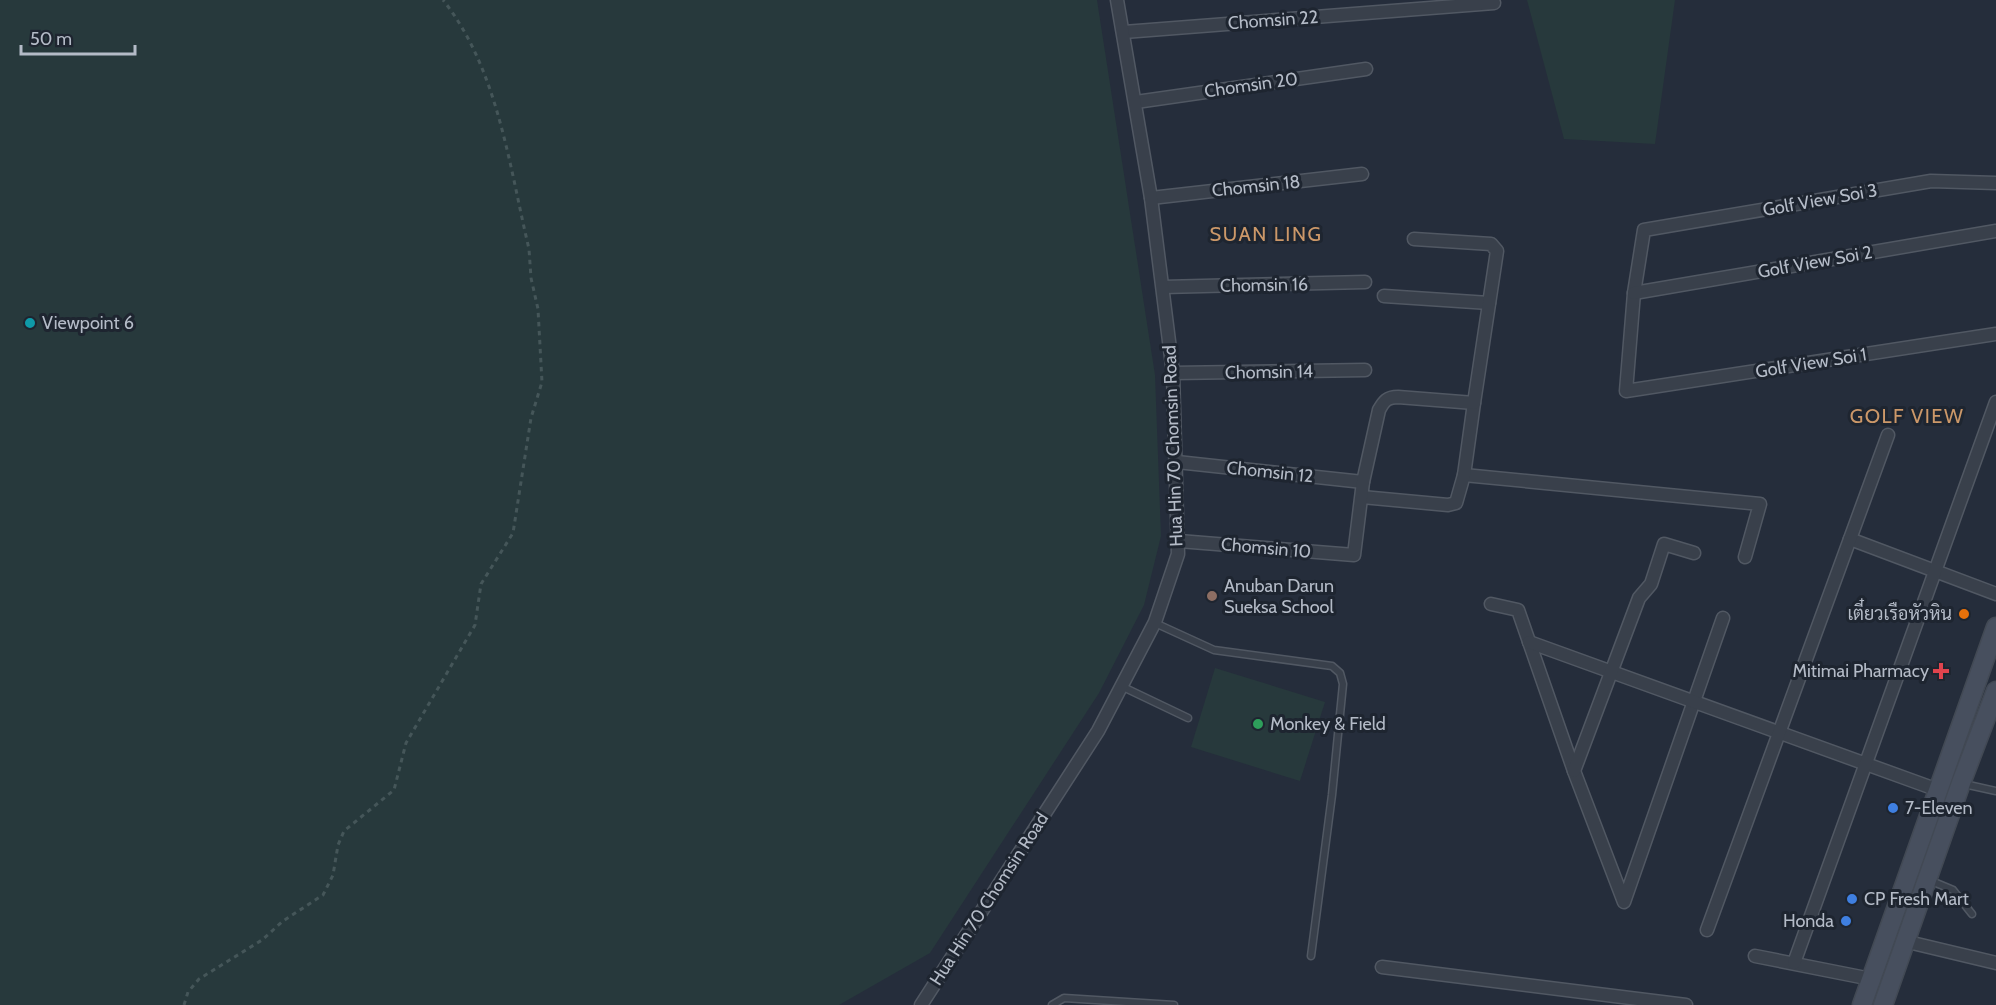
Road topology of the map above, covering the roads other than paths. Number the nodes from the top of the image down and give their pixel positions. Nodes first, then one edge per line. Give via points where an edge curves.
1 (1117, 0) edge
2 (1494, 3) dead end
3 (1124, 32) junction
4 (1366, 69) dead end
5 (1136, 102) junction
6 (1362, 174) dead end
7 (1996, 183) edge
8 (1151, 198) junction
9 (1996, 231) edge
10 (1414, 239) dead end
11 (1365, 282) dead end
12 (1163, 287) junction
13 (1634, 293) junction
14 (1384, 296) dead end
15 (1489, 303) junction
16 (1996, 334) edge
17 (1365, 370) dead end
18 (1173, 373) junction
19 (1996, 402) edge
20 (1474, 403) junction
21 (1888, 435) dead end
22 (1177, 462) junction
23 (1464, 475) junction
24 (1363, 482) junction
25 (1362, 497) junction
26 (1850, 539) junction
27 (1179, 541) junction
28 (1694, 553) dead end
29 (1745, 557) dead end
30 (1935, 571) junction
31 (1996, 594) edge
32 (1491, 604) dead end
33 (1723, 618) dead end
34 (1155, 622) junction
35 (1996, 627) edge
36 (1529, 642) junction
37 (1610, 670) junction
38 (1120, 686) junction
39 (1995, 698) edge
40 (1694, 701) junction
41 (1188, 718) dead end
42 (1779, 732) junction
43 (1866, 763) junction
44 (1574, 771) junction
45 (1960, 783) junction
46 (1938, 790) junction
47 (1996, 791) edge
48 (1929, 879) junction
49 (1972, 914) dead end
50 (1707, 930) dead end
51 (1905, 941) junction
52 (1311, 956) dead end
53 (1755, 956) dead end
54 (1794, 963) junction
55 (1996, 963) edge
56 (1382, 967) dead end
57 (1871, 979) junction
58 (921, 1005) edge
59 (1052, 1005) edge
60 (1174, 1005) edge
61 (1686, 1005) edge
62 (1862, 1005) edge
63 (1883, 1005) edge

1 - 3 street, Hua Hin 70 Chomsin Road
2 - 3 street, Chomsin 22
3 - 5 street, Hua Hin 70 Chomsin Road
4 - 5 street, Chomsin 20
5 - 8 street, Hua Hin 70 Chomsin Road
6 - 8 street, Chomsin 18
7 - 13 street, Golf View Soi 3 via 1931,181 1644,230
8 - 12 street, Hua Hin 70 Chomsin Road
9 - 13 street, Golf View Soi 2
10 - 15 street via 1494,246 1497,256
11 - 12 street, Chomsin 16
12 - 18 street, Hua Hin 70 Chomsin Road
13 - 16 street, Golf View Soi 1 via 1626,391
14 - 15 street
15 - 20 street
17 - 18 street, Chomsin 14
18 - 22 street, Hua Hin 70 Chomsin Road
19 - 30 street
20 - 23 street
20 - 24 street via 1389,397 1379,410
21 - 26 street
22 - 24 street, Chomsin 12
22 - 27 street, Hua Hin 70 Chomsin Road
23 - 25 street via 1456,503 1448,505
23 - 29 street via 1760,504
24 - 25 street
25 - 27 street, Chomsin 10 via 1354,555
26 - 30 street
26 - 42 street
27 - 34 street, Hua Hin 70 Chomsin Road via 1173,577
28 - 37 street via 1664,544 1651,584 1639,597
30 - 31 street
30 - 43 street
32 - 36 street via 1518,610
33 - 40 street
34 - 38 street, Hua Hin 70 Chomsin Road
34 - 52 lane via 1214,650 1332,666 1340,673 1332,795
35 - 46 main road
36 - 37 street
36 - 44 street
37 - 40 street
37 - 44 street
38 - 41 lane
38 - 58 street, Hua Hin 70 Chomsin Road via 1098,731
39 - 45 main road
40 - 42 street
40 - 44 street via 1624,902
42 - 43 street
42 - 50 street
43 - 46 street
43 - 54 street
45 - 47 lane
45 - 48 main road
46 - 57 main road
48 - 49 lane via 1953,890
48 - 51 main road
51 - 55 street
51 - 63 main road
53 - 54 street
54 - 57 street
56 - 61 street
57 - 62 main road
59 - 60 lane via 1064,998

